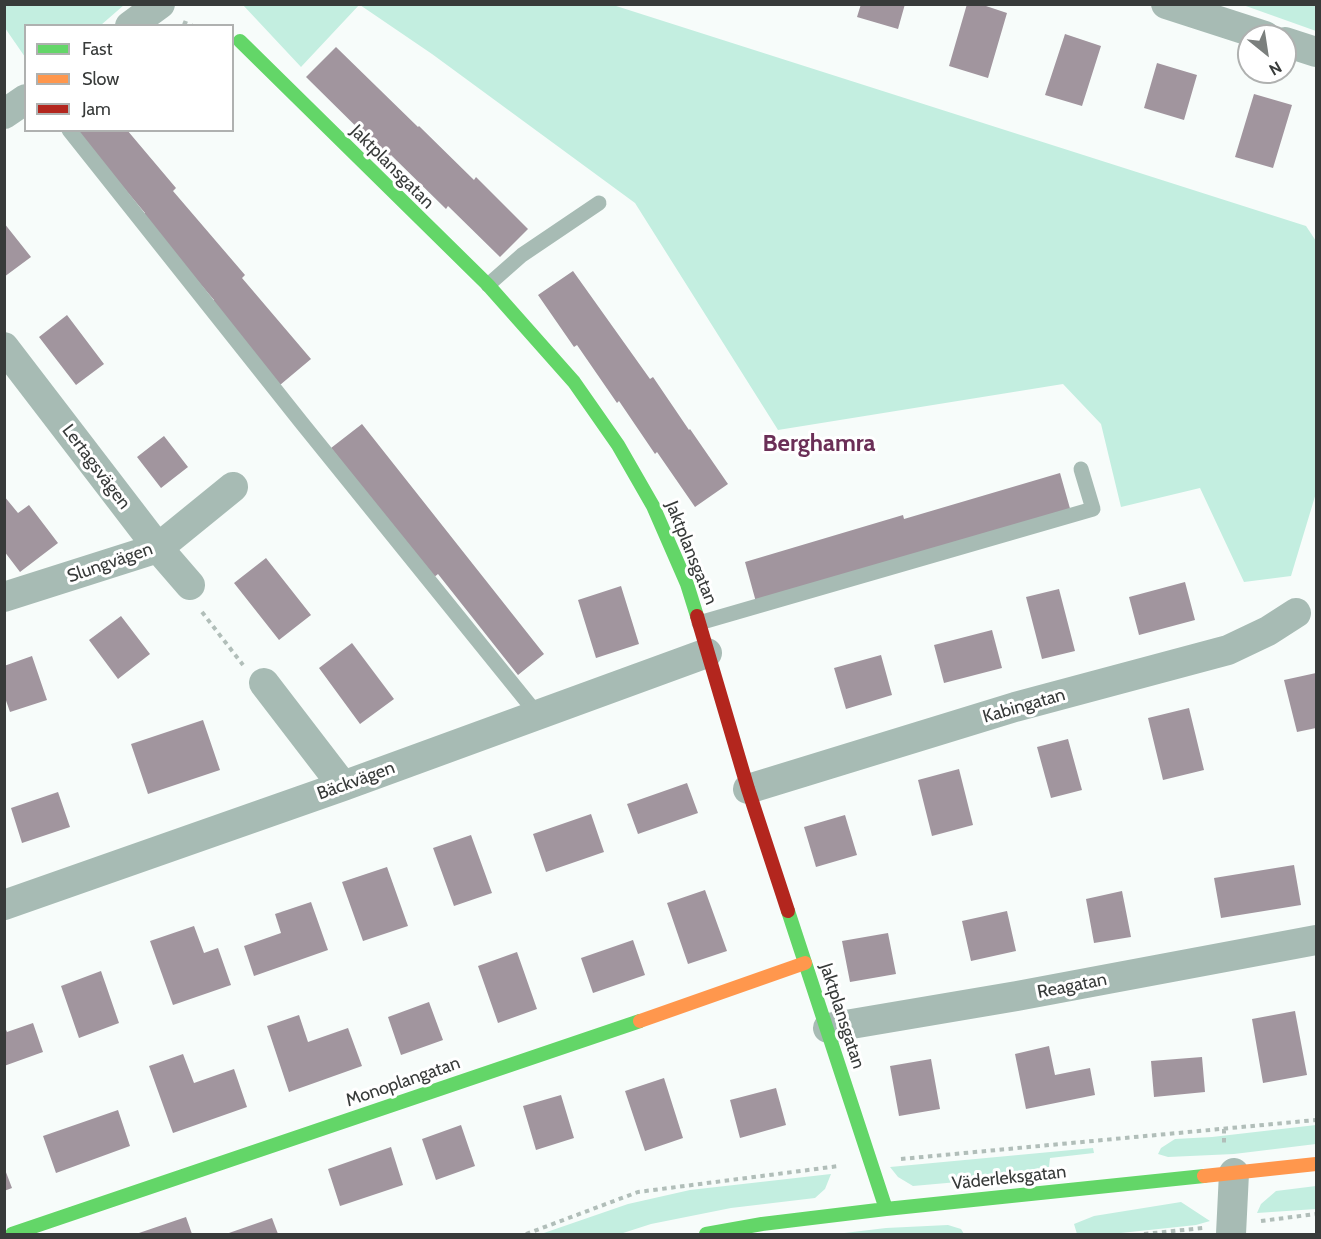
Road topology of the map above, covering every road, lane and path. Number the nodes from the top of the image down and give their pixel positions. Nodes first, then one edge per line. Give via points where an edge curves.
1 (160, 4) edge
2 (1166, 4) edge
3 (133, 24) edge
4 (1237, 27) edge
5 (240, 42) dead end
6 (1297, 46) edge
7 (1317, 52) edge
8 (24, 100) edge
9 (4, 114) edge
10 (71, 132) edge
11 (599, 203) dead end
12 (488, 285) junction
13 (4, 347) edge
14 (1081, 469) dead end
15 (233, 487) dead end
16 (158, 548) junction
17 (190, 585) joint
18 (4, 597) edge
19 (1296, 613) dead end
20 (699, 623) junction
21 (707, 653) junction
22 (264, 683) joint
23 (537, 714) junction
24 (343, 786) junction
25 (748, 789) junction
26 (4, 905) edge
27 (1317, 940) edge
28 (805, 963) junction
29 (828, 1028) junction
30 (1317, 1120) edge
31 (869, 1162) junction
32 (1317, 1164) edge
33 (1234, 1173) junction
34 (886, 1209) junction
35 (12, 1234) edge
36 (526, 1234) edge
37 (706, 1234) edge
38 (1231, 1234) edge

1 - 3 street
2 - 4 street
5 - 12 street, Jaktplansgatan
6 - 7 street
8 - 9 street
10 - 23 lane
11 - 12 lane via 522,255
12 - 20 street, Jaktplansgatan via 574,382 618,445 653,506 687,584
13 - 16 street, Lertagsvägen
14 - 20 lane via 1093,509
15 - 16 street, Slungvägen
16 - 17 street, Lertagsvägen
16 - 18 street, Slungvägen
17 - 22 path via 195,603 255,681
19 - 25 street, Kabingatan via 1227,650 1015,707
20 - 21 street, Jaktplansgatan
21 - 23 street, Bäckvägen
21 - 25 street, Jaktplansgatan
22 - 24 street
23 - 24 street, Bäckvägen
24 - 26 street, Bäckvägen
25 - 28 street, Jaktplansgatan
27 - 29 street, Reagatan
28 - 29 street, Jaktplansgatan
28 - 35 street, Monoplangatan
29 - 31 street, Jaktplansgatan
30 - 31 path
31 - 34 street, Jaktplansgatan
31 - 36 path via 638,1192
32 - 33 street, Väderleksgatan
33 - 34 street, Väderleksgatan
33 - 38 street
34 - 37 street, Väderleksgatan

